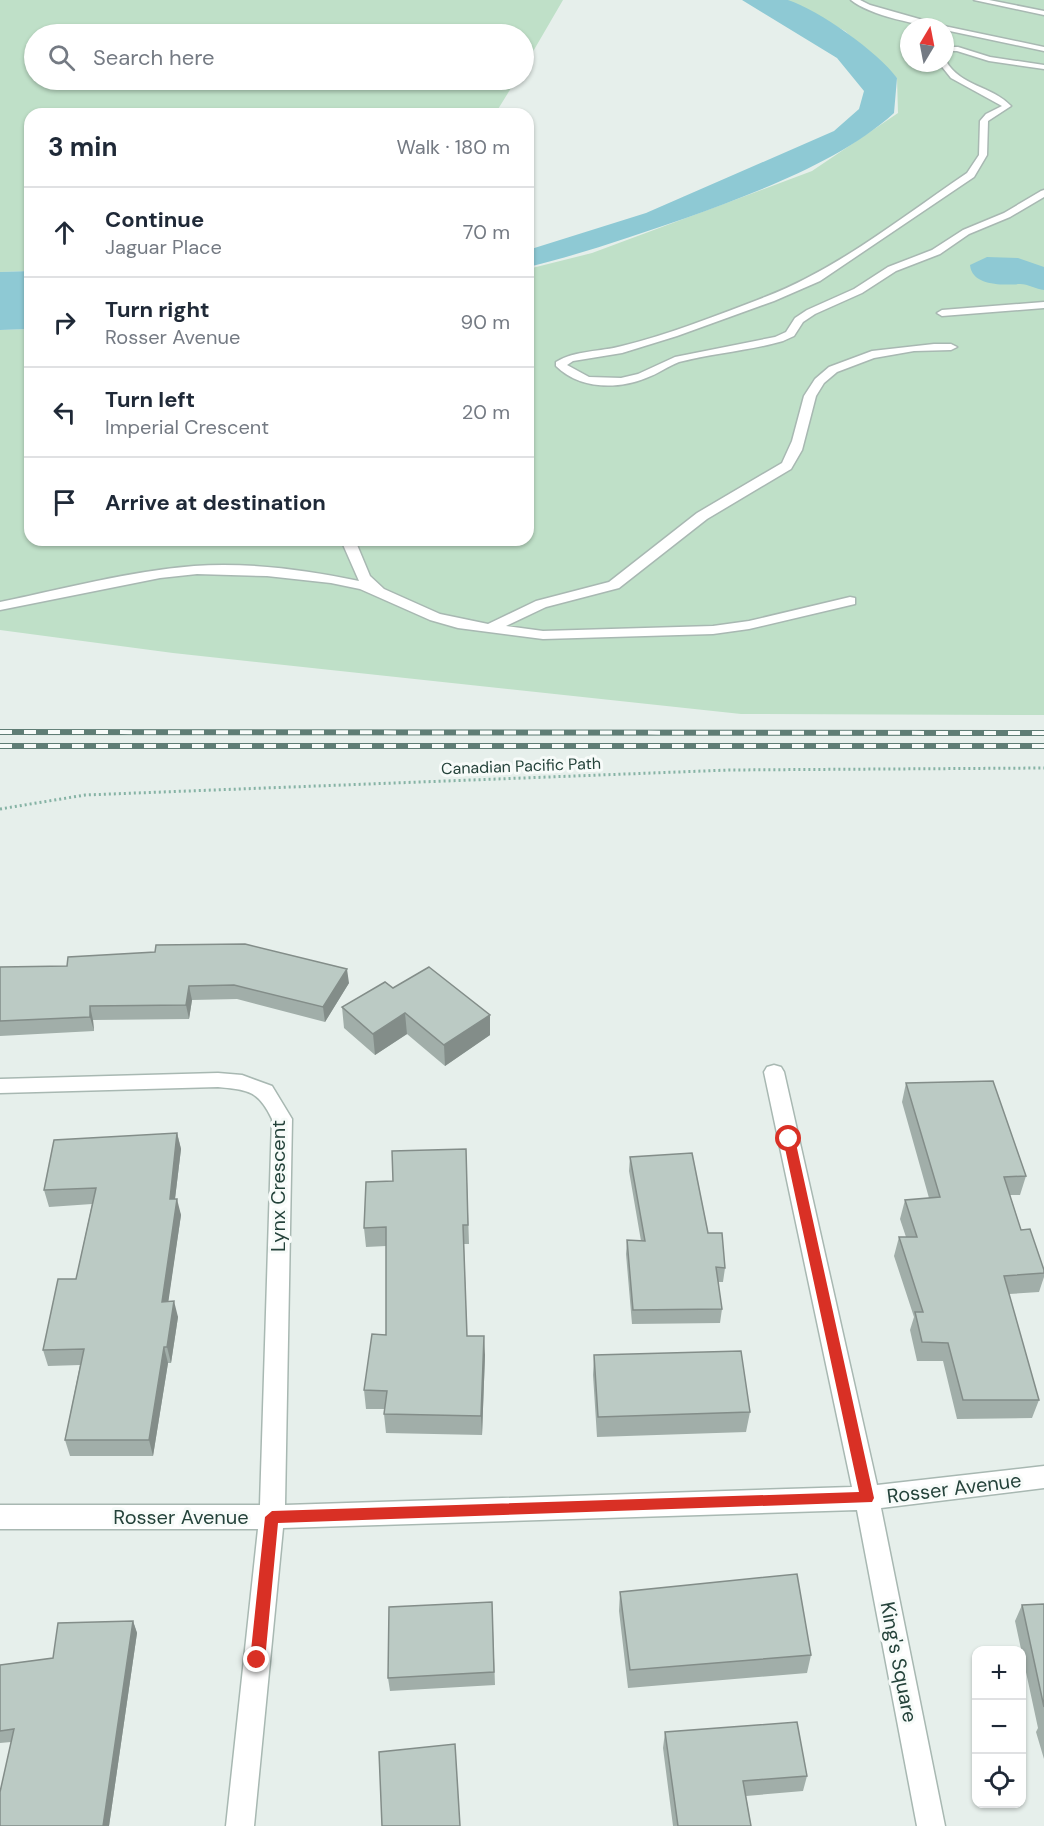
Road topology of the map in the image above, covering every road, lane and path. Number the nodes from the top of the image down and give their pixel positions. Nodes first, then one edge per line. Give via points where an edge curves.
1 (855, 0) edge
2 (978, 0) edge
3 (1044, 13) edge
4 (907, 18) edge
5 (954, 30) edge
6 (954, 49) edge
7 (1044, 49) edge
8 (1044, 67) edge
9 (948, 72) edge
10 (1044, 193) edge
11 (1044, 305) edge
12 (942, 313) dead end
13 (951, 347) dead end
14 (351, 546) edge
15 (391, 598) junction
16 (850, 601) dead end
17 (0, 606) edge
18 (490, 629) junction
19 (1044, 768) edge
20 (0, 809) edge
21 (774, 1072) dead end
22 (0, 1086) edge
23 (1044, 1477) edge
24 (867, 1498) junction
25 (0, 1517) edge
26 (272, 1517) junction
27 (240, 1826) edge
28 (931, 1826) edge

1 - 4 street
2 - 3 street
5 - 7 street
6 - 8 street
9 - 10 street via 1007,106 984,121 983,155 971,175 796,288 644,344 564,359 560,364 563,369 583,378 613,382 640,377 680,359 779,339 790,334 799,320 811,312 858,291 892,269 936,252 966,232 1007,215
11 - 12 street
13 - 18 street via 881,351 820,378 810,396 795,454 786,466 694,521 614,585 527,609
14 - 15 street via 364,578
15 - 17 street via 364,586 331,579 197,570
15 - 18 street via 435,616
16 - 18 street via 713,630 543,635
19 - 20 path, Canadian Pacific Path via 729,770 85,795
21 - 24 street, King's Square
22 - 26 street, Lynx Crescent via 218,1080 250,1083 272,1096 282,1119
23 - 24 street, Rosser Avenue
24 - 26 street, Rosser Avenue
24 - 28 street, King's Square
25 - 26 street, Rosser Avenue
26 - 27 street, Lynx Crescent

